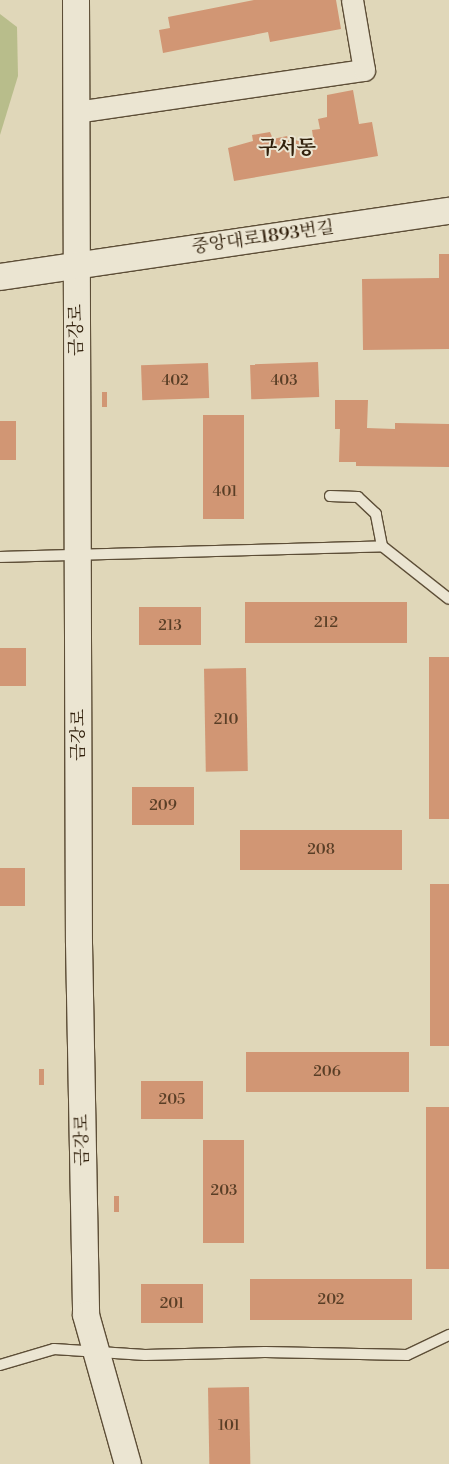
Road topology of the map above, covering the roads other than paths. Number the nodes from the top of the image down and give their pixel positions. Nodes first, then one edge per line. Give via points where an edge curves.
1 (76, 0) edge
2 (352, 0) edge
3 (75, 112) junction
4 (449, 211) edge
5 (76, 265) junction
6 (0, 278) edge
7 (330, 496) dead end
8 (382, 546) junction
9 (79, 556) junction
10 (0, 557) edge
11 (449, 599) edge
12 (449, 1335) edge
13 (94, 1351) junction
14 (0, 1365) edge
15 (128, 1464) edge

1 - 3 street, 금강로
2 - 3 street via 364,70
3 - 5 street, 금강로
4 - 5 street, 중앙대로1893번길
5 - 6 street, 중앙대로1893번길
5 - 9 street, 금강로
7 - 8 lane via 358,497 376,514
8 - 9 lane
8 - 11 lane
9 - 10 lane
9 - 13 street, 금강로 via 79,943 86,1315
12 - 13 lane via 407,1355 265,1352 144,1355
13 - 14 lane via 54,1349
13 - 15 street, 금강로

